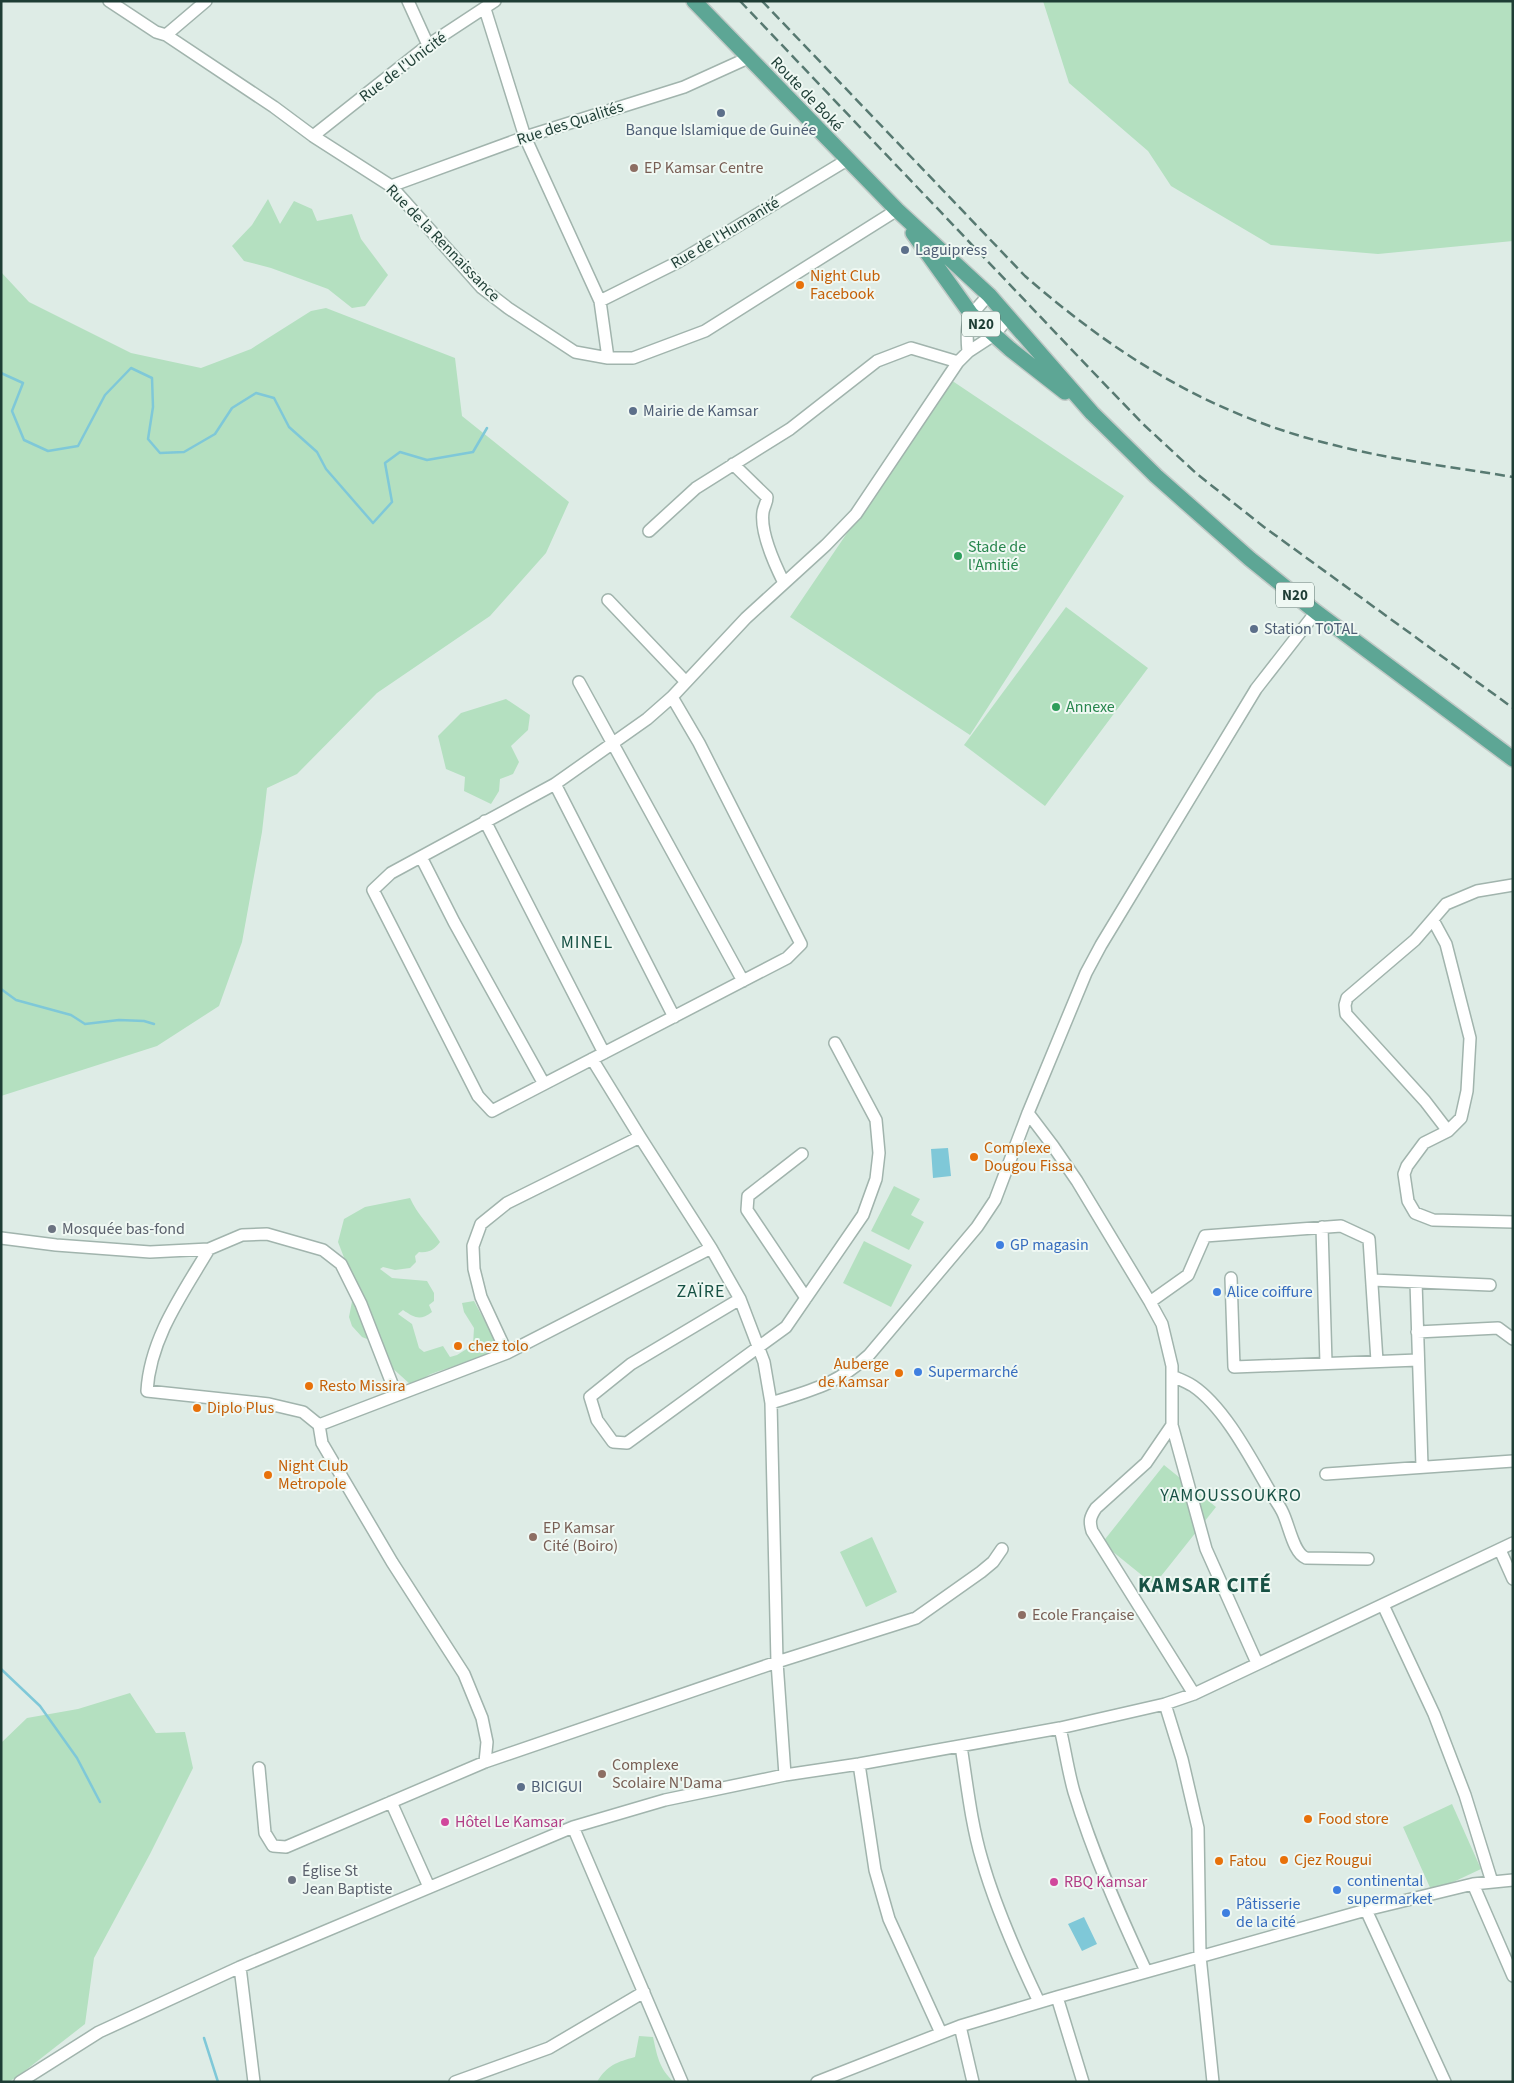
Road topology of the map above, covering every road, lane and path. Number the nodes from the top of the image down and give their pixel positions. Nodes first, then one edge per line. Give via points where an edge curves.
1 (109, 1) edge
2 (206, 1) edge
3 (408, 1) edge
4 (495, 1) edge
5 (694, 1) edge
6 (485, 9) junction
7 (166, 36) junction
8 (428, 45) junction
9 (748, 58) junction
10 (313, 136) junction
11 (525, 138) junction
12 (847, 160) junction
13 (391, 186) junction
14 (896, 210) junction
15 (989, 295) junction
16 (600, 301) junction
17 (971, 314) junction
18 (1009, 317) junction
19 (994, 335) junction
20 (968, 352) junction
21 (608, 358) junction
22 (958, 362) junction
23 (1092, 413) junction
24 (733, 464) junction
25 (650, 531) dead end
26 (784, 584) junction
27 (608, 600) dead end
28 (1316, 612) junction
29 (579, 682) dead end
30 (686, 682) junction
31 (672, 697) junction
32 (613, 743) junction
33 (1513, 759) edge
34 (555, 784) junction
35 (485, 821) junction
36 (421, 857) junction
37 (1513, 885) edge
38 (1434, 920) junction
39 (743, 981) junction
40 (674, 1017) junction
41 (835, 1042) dead end
42 (604, 1053) junction
43 (592, 1059) junction
44 (544, 1084) junction
45 (1028, 1113) junction
46 (1448, 1131) junction
47 (640, 1137) junction
48 (802, 1154) dead end
49 (1513, 1222) edge
50 (1322, 1227) junction
51 (1, 1238) edge
52 (711, 1248) junction
53 (209, 1249) junction
54 (1231, 1278) dead end
55 (1372, 1280) junction
56 (1416, 1282) junction
57 (1490, 1285) dead end
58 (806, 1298) junction
59 (740, 1299) junction
60 (1150, 1302) junction
61 (1417, 1332) junction
62 (1513, 1339) edge
63 (760, 1348) junction
64 (507, 1353) junction
65 (1418, 1360) junction
66 (1377, 1361) junction
67 (1326, 1363) junction
68 (1172, 1376) junction
69 (396, 1394) junction
70 (771, 1404) junction
71 (319, 1425) junction
72 (1172, 1425) junction
73 (1513, 1461) edge
74 (1422, 1466) junction
75 (1326, 1474) dead end
76 (1513, 1543) edge
77 (1002, 1548) dead end
78 (1500, 1550) junction
79 (1368, 1559) dead end
80 (1513, 1579) edge
81 (1383, 1605) junction
82 (777, 1662) junction
83 (1257, 1663) junction
84 (1194, 1694) junction
85 (1164, 1704) junction
86 (1060, 1728) junction
87 (960, 1746) junction
88 (485, 1762) junction
89 (859, 1764) junction
90 (259, 1768) dead end
91 (785, 1775) junction
92 (391, 1802) junction
93 (573, 1827) junction
94 (1513, 1880) edge
95 (1492, 1882) junction
96 (1473, 1884) junction
97 (429, 1887) junction
98 (1366, 1910) junction
99 (1200, 1956) junction
100 (240, 1967) junction
101 (1146, 1971) junction
102 (1513, 1976) edge
103 (644, 1992) junction
104 (1057, 1997) junction
105 (1039, 2002) junction
106 (960, 2026) junction
107 (941, 2033) junction
108 (20, 2082) edge
109 (254, 2082) edge
110 (455, 2082) edge
111 (682, 2082) edge
112 (817, 2082) edge
113 (973, 2082) edge
114 (1083, 2082) edge
115 (1213, 2082) edge
116 (1445, 2082) edge

1 - 7 street, Rue de la Rennaissance
2 - 7 street
3 - 8 street
4 - 6 street, Rue de l'Unicité
5 - 9 main road, Route de Boké
6 - 8 street, Rue de l'Unicité
6 - 11 street
7 - 10 street, Rue de la Rennaissance
8 - 10 street, Rue de l'Unicité
9 - 11 street, Rue des Qualités via 684,87
9 - 12 main road, Route de Boké
10 - 13 street, Rue de la Rennaissance
11 - 13 street, Rue des Qualités
11 - 16 street
12 - 14 main road, Route de Boké
12 - 16 street, Rue de l'Humanité via 678,262
13 - 21 street, Rue de la Rennaissance via 482,288 575,352
14 - 15 main road, N20
14 - 17 main road, N20
14 - 21 street, Rue de la Rennaissance via 704,331 633,358
15 - 17 street
15 - 18 main road, N20
16 - 21 street
17 - 19 main road, N20
17 - 20 street via 967,326
18 - 19 street
18 - 23 main road, N20
19 - 20 street
19 - 23 main road, N20
20 - 22 street
22 - 24 street via 911,348 877,361 790,429
22 - 26 street via 856,514
23 - 28 main road, N20 via 1214,528
24 - 25 street via 696,488
24 - 26 street via 767,497 763,512 766,538
26 - 30 street via 746,618
27 - 30 street
28 - 33 main road, N20
28 - 45 street via 1256,689 1101,945 1086,973
29 - 32 street
30 - 31 street
31 - 32 street
31 - 39 street via 801,944 787,958
32 - 34 street
32 - 39 street
34 - 35 street
34 - 40 street
35 - 36 street
35 - 42 street
36 - 44 street
36 - 44 street via 391,873 373,890 478,1096 492,1111
37 - 38 street via 1477,891 1446,904
38 - 46 street via 1446,944 1470,1038 1465,1105 1461,1118
38 - 46 street via 1347,998 1344,1011
39 - 40 street
40 - 42 street
41 - 58 street via 876,1120 879,1153 876,1179 863,1215
42 - 43 street
43 - 44 street
43 - 47 street
45 - 60 street via 1076,1181
45 - 70 street via 995,1200 982,1220 869,1355 829,1384
46 - 49 street via 1424,1142 1407,1166 1405,1187 1415,1213 1433,1220
47 - 52 street
47 - 64 street via 507,1203 480,1224 473,1246 474,1269 481,1297
48 - 58 street via 748,1196 747,1210
50 - 55 street via 1341,1226 1368,1240
50 - 60 street via 1205,1236 1188,1275
50 - 67 street
51 - 53 street via 150,1252
52 - 59 street
52 - 64 street
53 - 69 street via 242,1235 261,1234 323,1250 341,1264
53 - 71 street via 170,1315 155,1348 147,1391 269,1404 303,1412
54 - 67 street via 1234,1367
55 - 56 street
55 - 66 street
56 - 57 street
56 - 61 street
58 - 63 street via 786,1327
59 - 63 street
59 - 63 street via 631,1364 590,1397 597,1420 613,1442 627,1443
60 - 68 street via 1162,1324
61 - 62 street via 1498,1328
61 - 65 street
63 - 70 street
64 - 69 street
65 - 66 street
65 - 74 street
66 - 67 street
68 - 72 street
68 - 79 street via 1194,1386 1243,1444 1282,1511 1300,1556
69 - 71 street
70 - 82 street
71 - 88 street via 322,1443 392,1562 464,1674 482,1718 487,1742
72 - 83 street via 1206,1549
72 - 84 street via 1146,1463 1096,1508 1090,1522 1092,1531
73 - 74 street
74 - 75 street
76 - 78 street
77 - 82 street via 981,1572 916,1618
78 - 80 street
78 - 81 street
81 - 83 street
81 - 95 street via 1434,1714 1466,1795
82 - 88 street
82 - 91 street
83 - 84 street
84 - 85 street
85 - 86 street
85 - 99 street via 1182,1758 1198,1828
86 - 87 street
86 - 101 street via 1086,1828
87 - 89 street
87 - 105 street via 982,1860 1008,1938
88 - 92 street
89 - 91 street
89 - 107 street via 875,1870 889,1919
90 - 92 street via 265,1833 273,1846 286,1847
91 - 93 street via 666,1800
92 - 97 street
93 - 97 street
93 - 103 street
94 - 95 street
95 - 96 street
96 - 98 street
96 - 102 street
97 - 100 street
98 - 99 street
98 - 116 street
99 - 101 street
99 - 115 street
100 - 108 street via 99,2032
100 - 109 street
101 - 104 street
103 - 110 street via 549,2048
103 - 111 street
104 - 105 street
104 - 114 street
105 - 106 street
106 - 107 street
106 - 113 street
107 - 112 street

